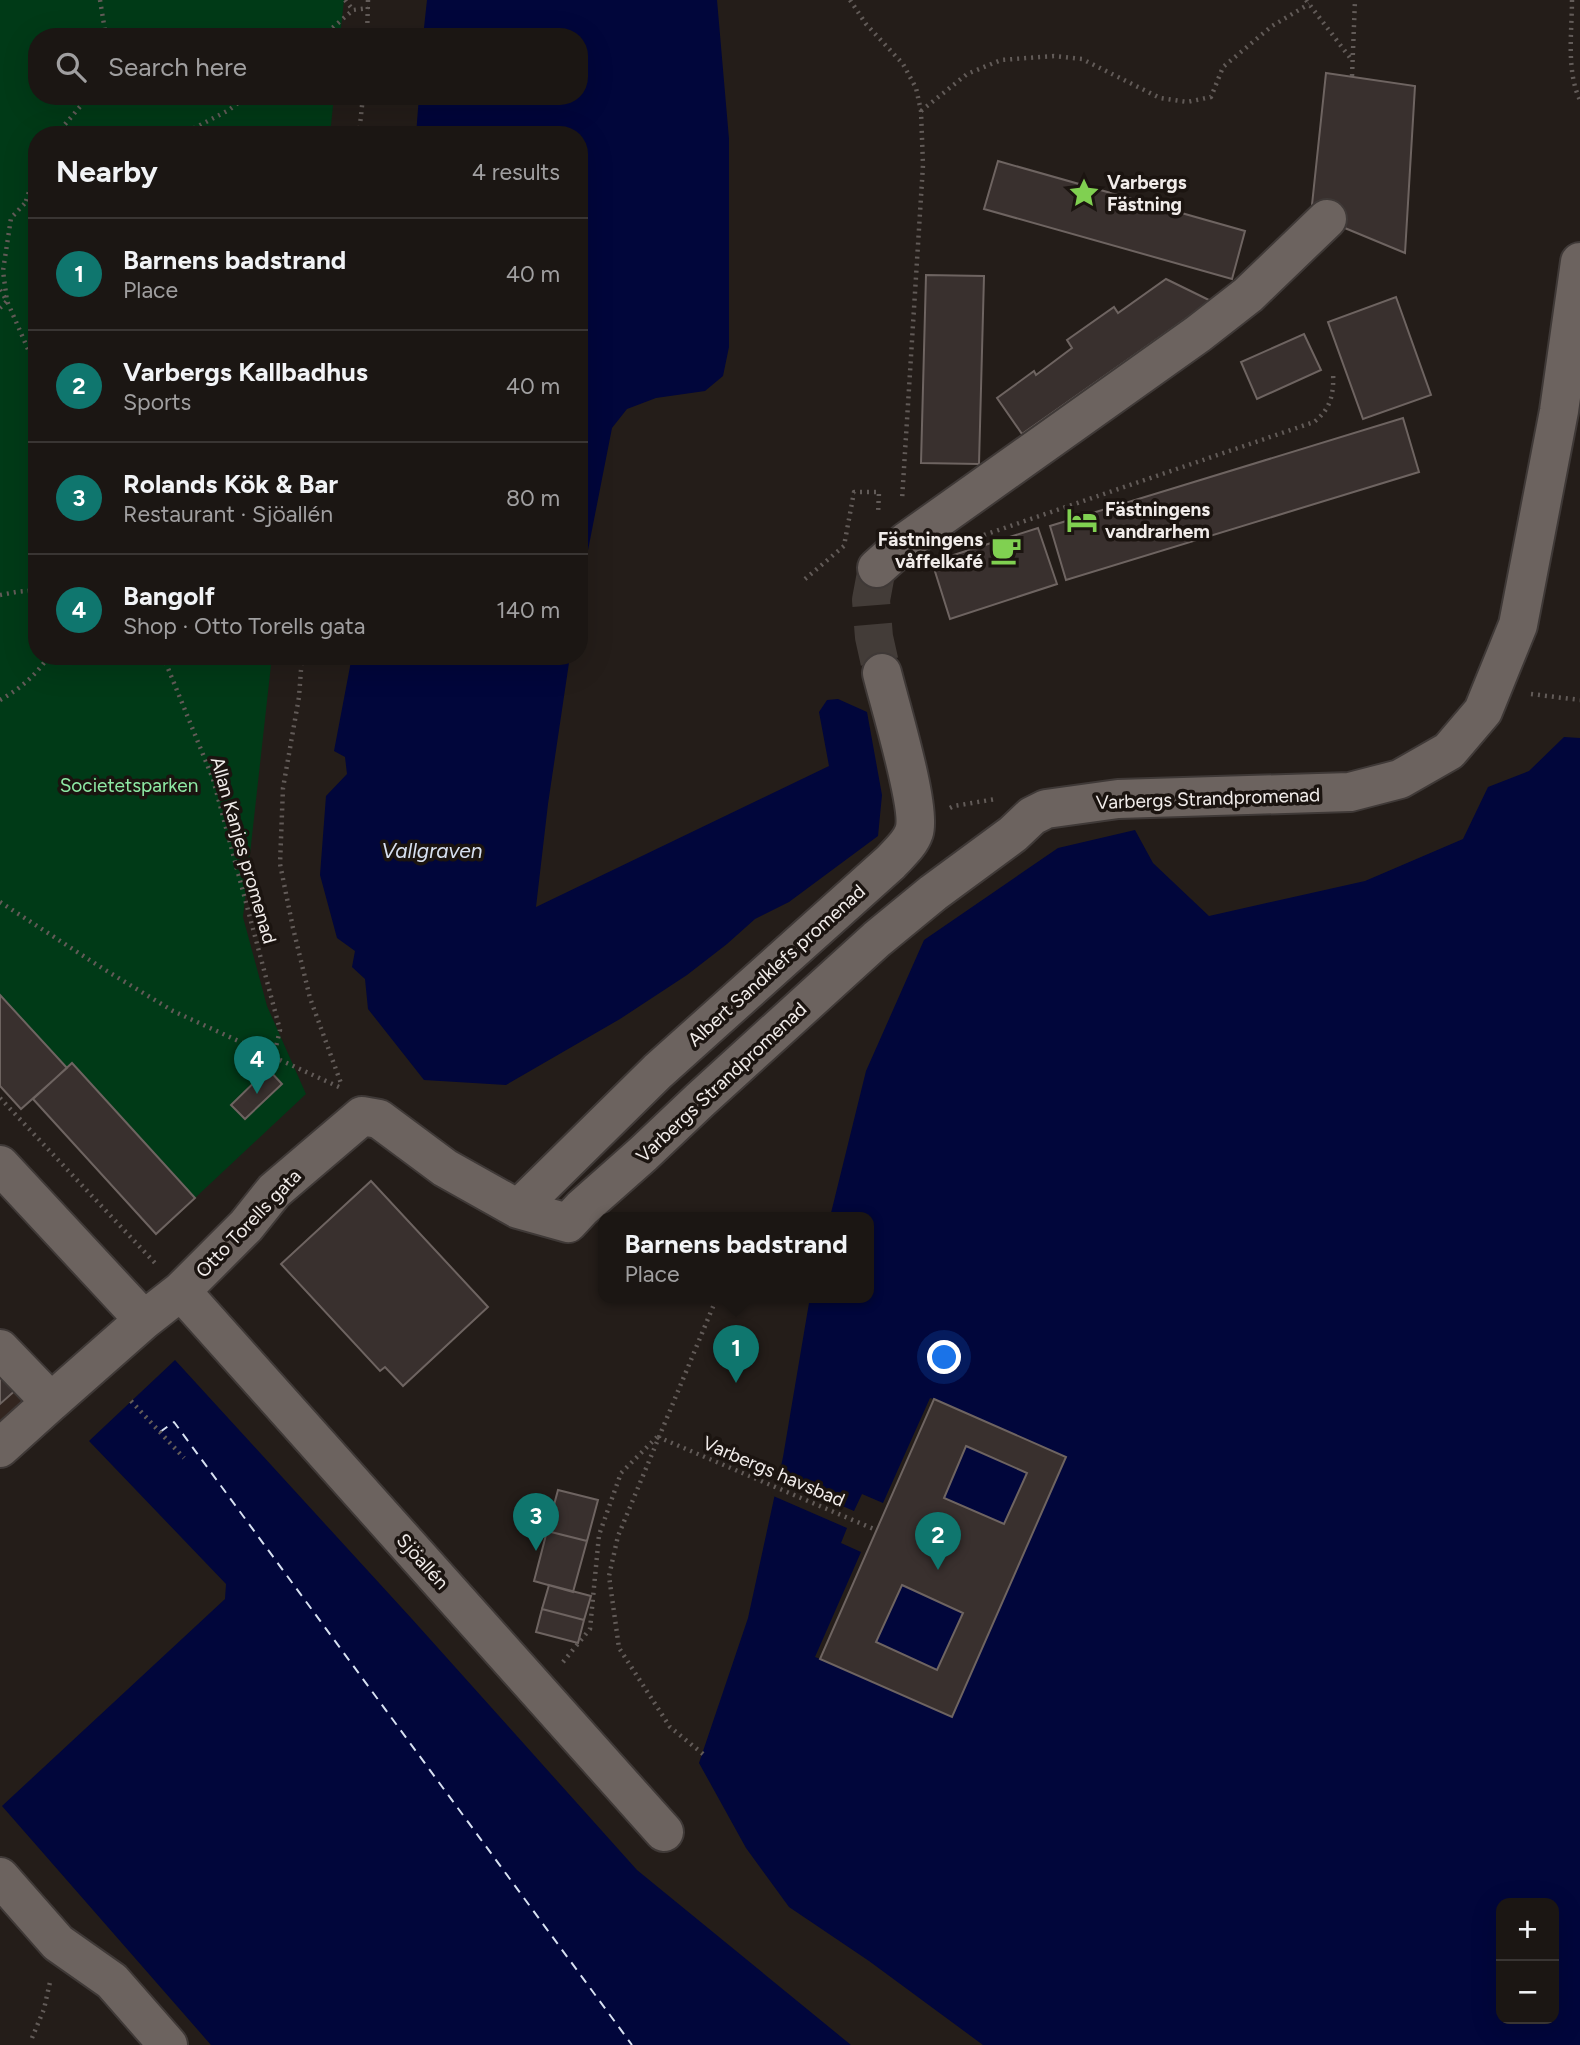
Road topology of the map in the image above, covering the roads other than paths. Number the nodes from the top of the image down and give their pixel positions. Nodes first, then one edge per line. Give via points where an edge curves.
1 (1327, 219) dead end
2 (1580, 262) edge
3 (877, 568) tunnel mouth
4 (882, 673) tunnel mouth
5 (0, 1165) edge
6 (518, 1209) junction
7 (181, 1291) junction
8 (144, 1320) junction
9 (0, 1349) edge
10 (51, 1402) junction
11 (0, 1448) edge
12 (664, 1832) dead end
13 (0, 1877) edge
14 (168, 2045) edge

1 - 3 street via 1238,303 907,541
2 - 6 street, Varbergs Strandpromenad via 1559,411 1518,625 1483,711 1449,751 1400,779 1350,792 1118,799 1046,809 877,939 568,1223
4 - 6 street, Albert Sandklefs promenad via 915,803 914,832 907,844 658,1071
5 - 8 street
6 - 7 street, Otto Torells gata via 445,1168 379,1119 362,1116 274,1191 246,1227
7 - 8 street, Otto Torells gata
7 - 12 street, Sjöallén
8 - 10 street, Otto Torells gata
9 - 10 street
10 - 11 street, Otto Torells gata
13 - 14 street via 58,1943 112,1981

